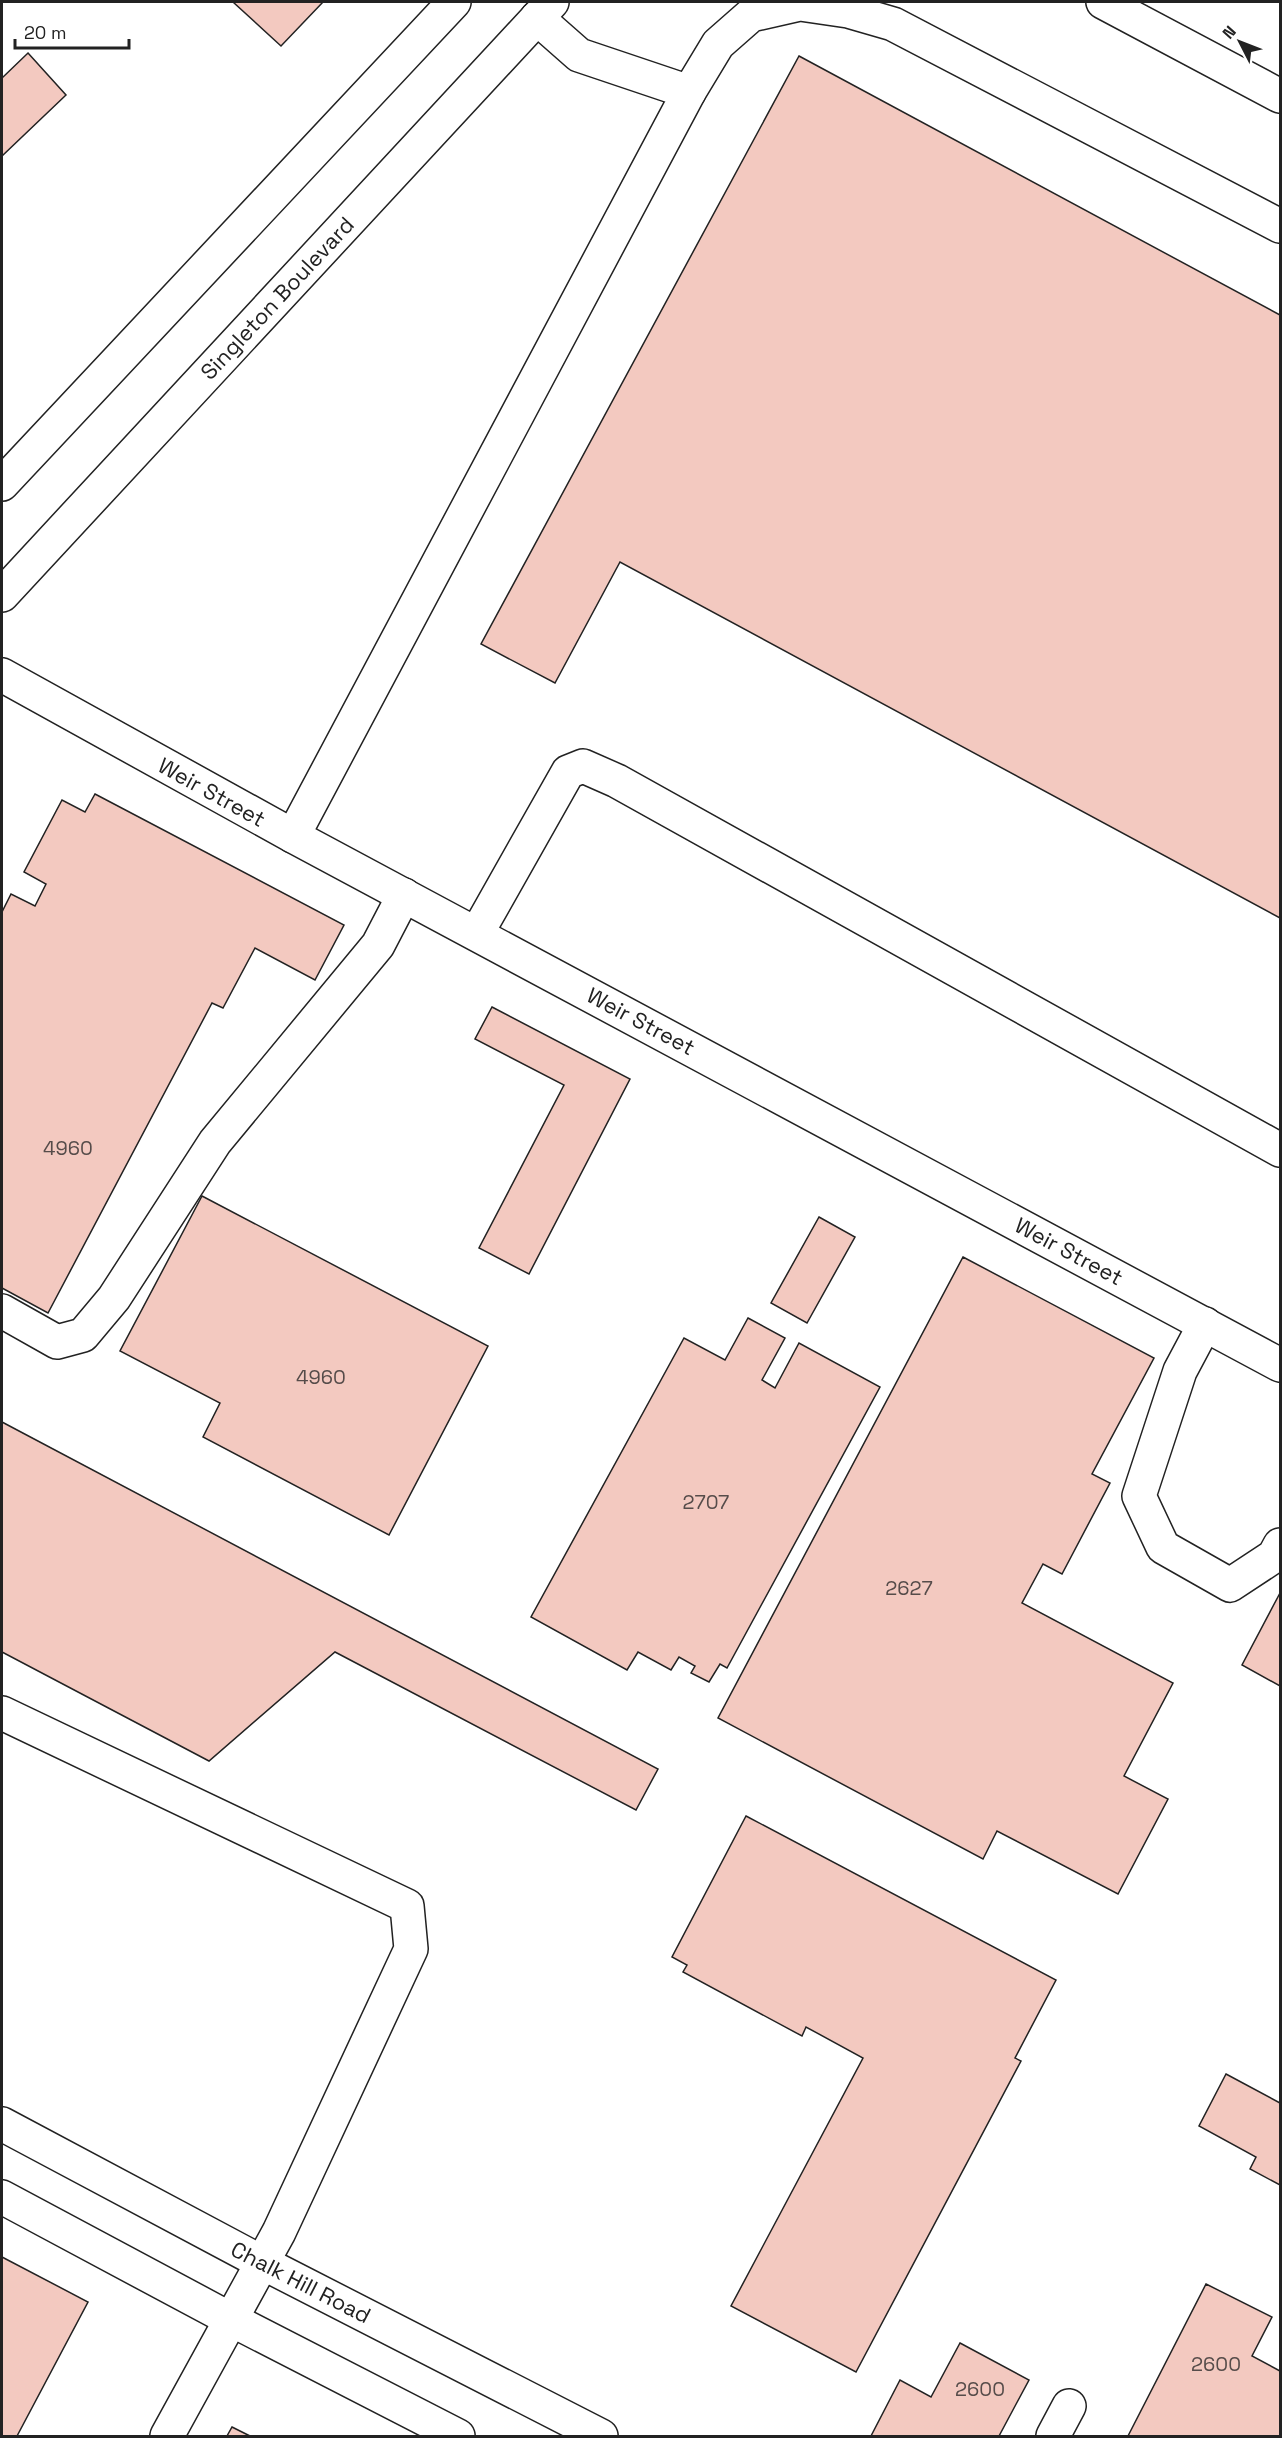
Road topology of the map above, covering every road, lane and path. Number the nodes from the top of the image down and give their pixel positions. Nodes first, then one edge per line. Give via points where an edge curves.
1 (454, 2) edge
2 (1103, 2) edge
3 (544, 10) edge
4 (689, 92) junction
5 (1281, 96) edge
6 (1281, 226) edge
7 (2, 484) edge
8 (2, 595) edge
9 (2, 675) edge
10 (293, 836) junction
11 (404, 895) junction
12 (477, 933) junction
13 (1281, 1150) edge
14 (2, 1311) edge
15 (1205, 1324) junction
16 (1281, 1365) edge
17 (1281, 1545) edge
18 (2, 1713) edge
19 (2, 2124) edge
20 (2, 2197) edge
21 (262, 2263) junction
22 (230, 2319) junction
23 (1069, 2406) dead end
24 (167, 2436) edge
25 (458, 2436) edge
26 (601, 2436) edge
27 (1053, 2436) edge

1 - 7 street
2 - 5 street
3 - 4 street via 579,55
3 - 8 street, Singleton Boulevard
4 - 6 street via 718,44 751,15 800,4 848,11 892,24
4 - 10 street
9 - 10 street, Weir Street
10 - 11 street, Weir Street
11 - 12 street, Weir Street
11 - 14 street via 378,945 215,1142 114,1298 82,1335 57,1342
12 - 13 street via 568,772 583,766 617,781
12 - 15 street, Weir Street
15 - 16 street, Weir Street
15 - 17 street via 1180,1371 1139,1496 1163,1547 1230,1585 1274,1556
18 - 21 street via 407,1906 411,1949
19 - 21 street, Chalk Hill Road
20 - 22 street
21 - 22 street
21 - 26 street, Chalk Hill Road
22 - 24 street
22 - 25 street
23 - 27 street

